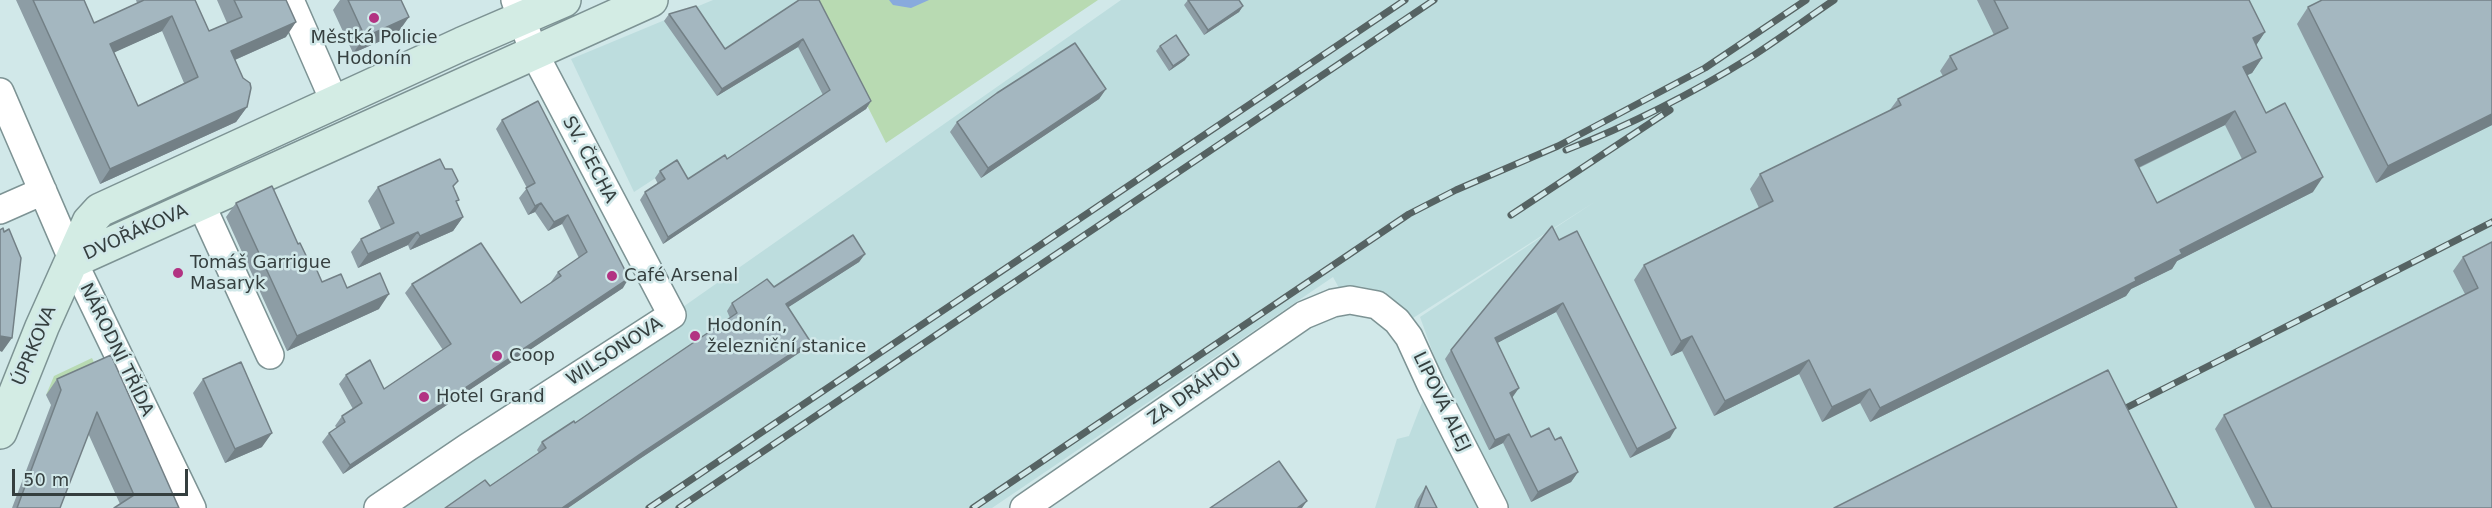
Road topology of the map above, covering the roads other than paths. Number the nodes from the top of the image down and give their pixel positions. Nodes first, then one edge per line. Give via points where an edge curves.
1 (290, 0) edge
2 (564, 0) edge
3 (651, 0) edge
4 (518, 10) edge
5 (534, 53) junction
6 (0, 92) edge
7 (335, 103) junction
8 (43, 191) junction
9 (201, 204) junction
10 (0, 210) edge
11 (73, 261) junction
12 (1377, 305) joint
13 (672, 315) joint
14 (270, 356) dead end
15 (0, 432) edge
16 (192, 508) edge
17 (378, 508) edge
18 (1024, 508) edge
19 (1494, 508) edge

1 - 7 street
2 - 4 main road, DVOŘÁKOVA
3 - 5 main road, DVOŘÁKOVA
4 - 5 street, SV. ČECHA
4 - 7 main road, DVOŘÁKOVA
5 - 9 main road, DVOŘÁKOVA
5 - 13 street, SV. ČECHA
6 - 8 street, NÁRODNÍ TŘÍDA
7 - 11 main road, DVOŘÁKOVA via 100,210 89,222
8 - 10 street
8 - 11 street, NÁRODNÍ TŘÍDA
9 - 11 main road, DVOŘÁKOVA
9 - 14 street
11 - 15 main road, ÚPRKOVA
11 - 16 street, NÁRODNÍ TŘÍDA
12 - 18 street, ZA DRÁHOU via 1350,300 1304,315
12 - 19 street, LIPOVÁ ALEJ via 1409,337
13 - 17 street, WILSONOVA

